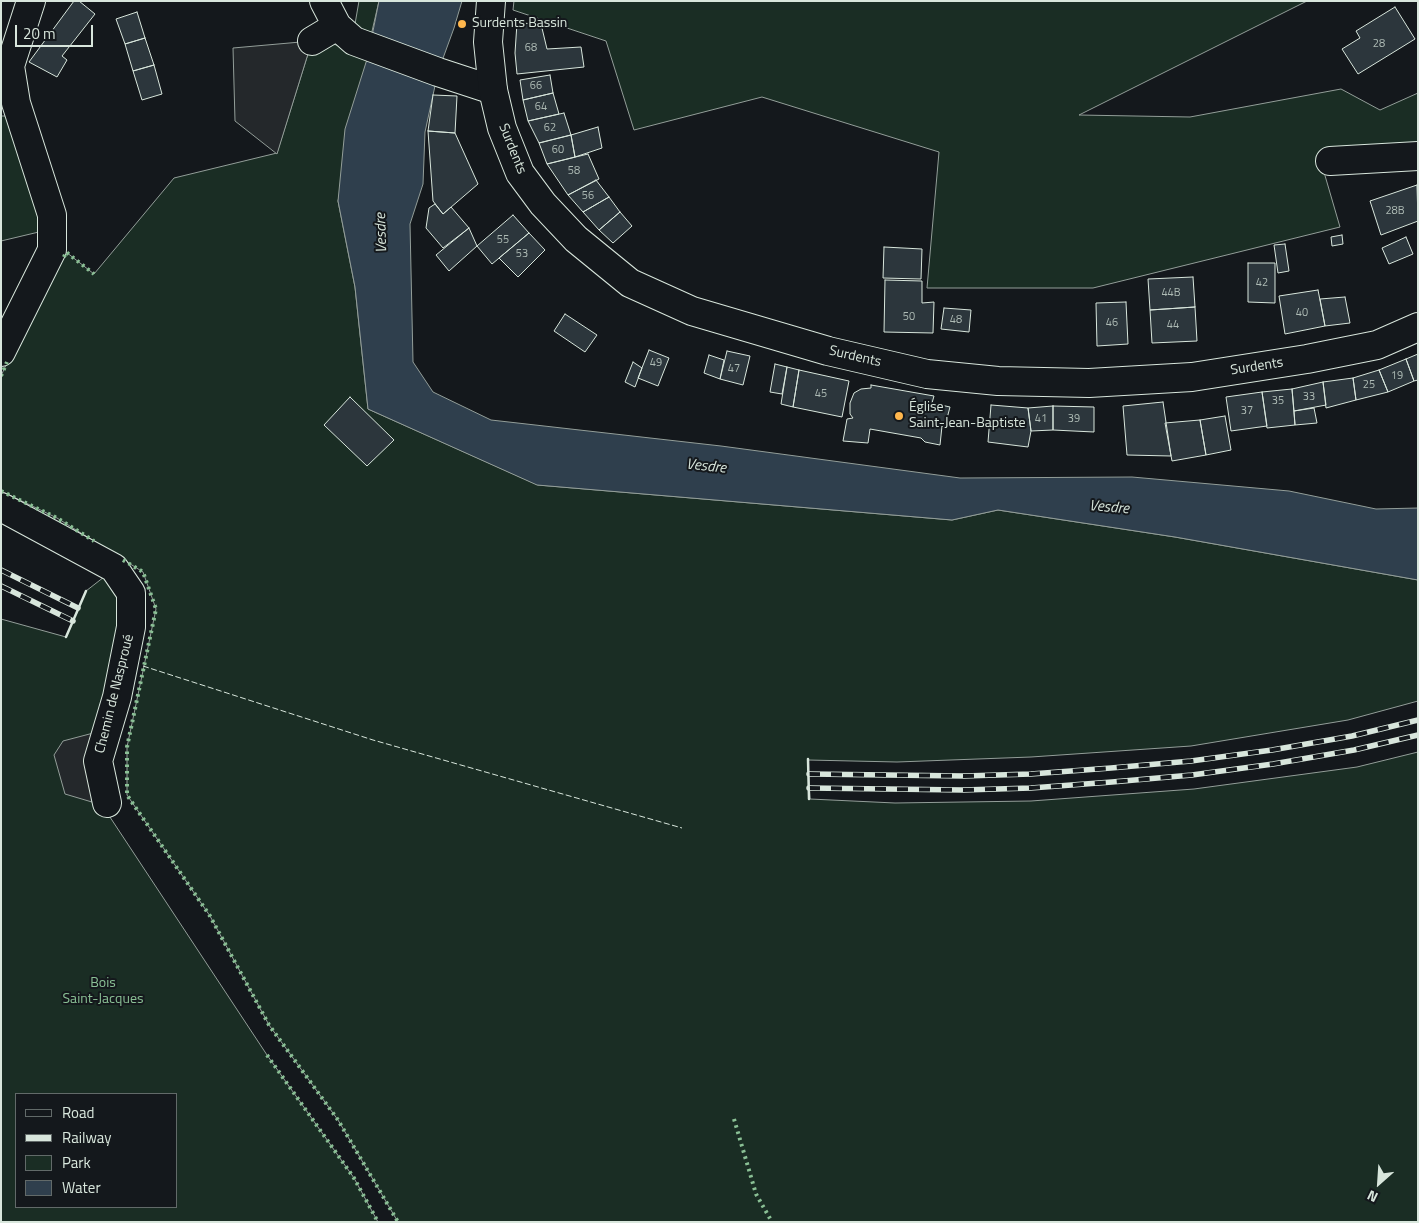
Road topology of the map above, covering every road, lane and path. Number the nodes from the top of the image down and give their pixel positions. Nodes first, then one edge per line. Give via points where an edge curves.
1 (31, 1) edge
2 (324, 1) edge
3 (491, 1) edge
4 (337, 26) junction
5 (312, 41) dead end
6 (493, 90) junction
7 (1418, 156) edge
8 (1330, 161) dead end
9 (1418, 327) edge
10 (1, 352) edge
11 (1, 507) edge
12 (107, 803) dead end

1 - 10 main road via 10,66 16,103 52,215 52,250
2 - 4 main road
3 - 6 main road, Surdents via 488,42
4 - 5 main road
4 - 6 main road via 354,41
6 - 9 main road, Surdents via 502,128 520,173 543,204 576,239 630,283 692,311 828,351 927,374 1090,383 1192,377 1307,359 1377,345
7 - 8 main road
11 - 12 main road, Chemin de Nasproué via 114,568 131,593 132,627 98,761

